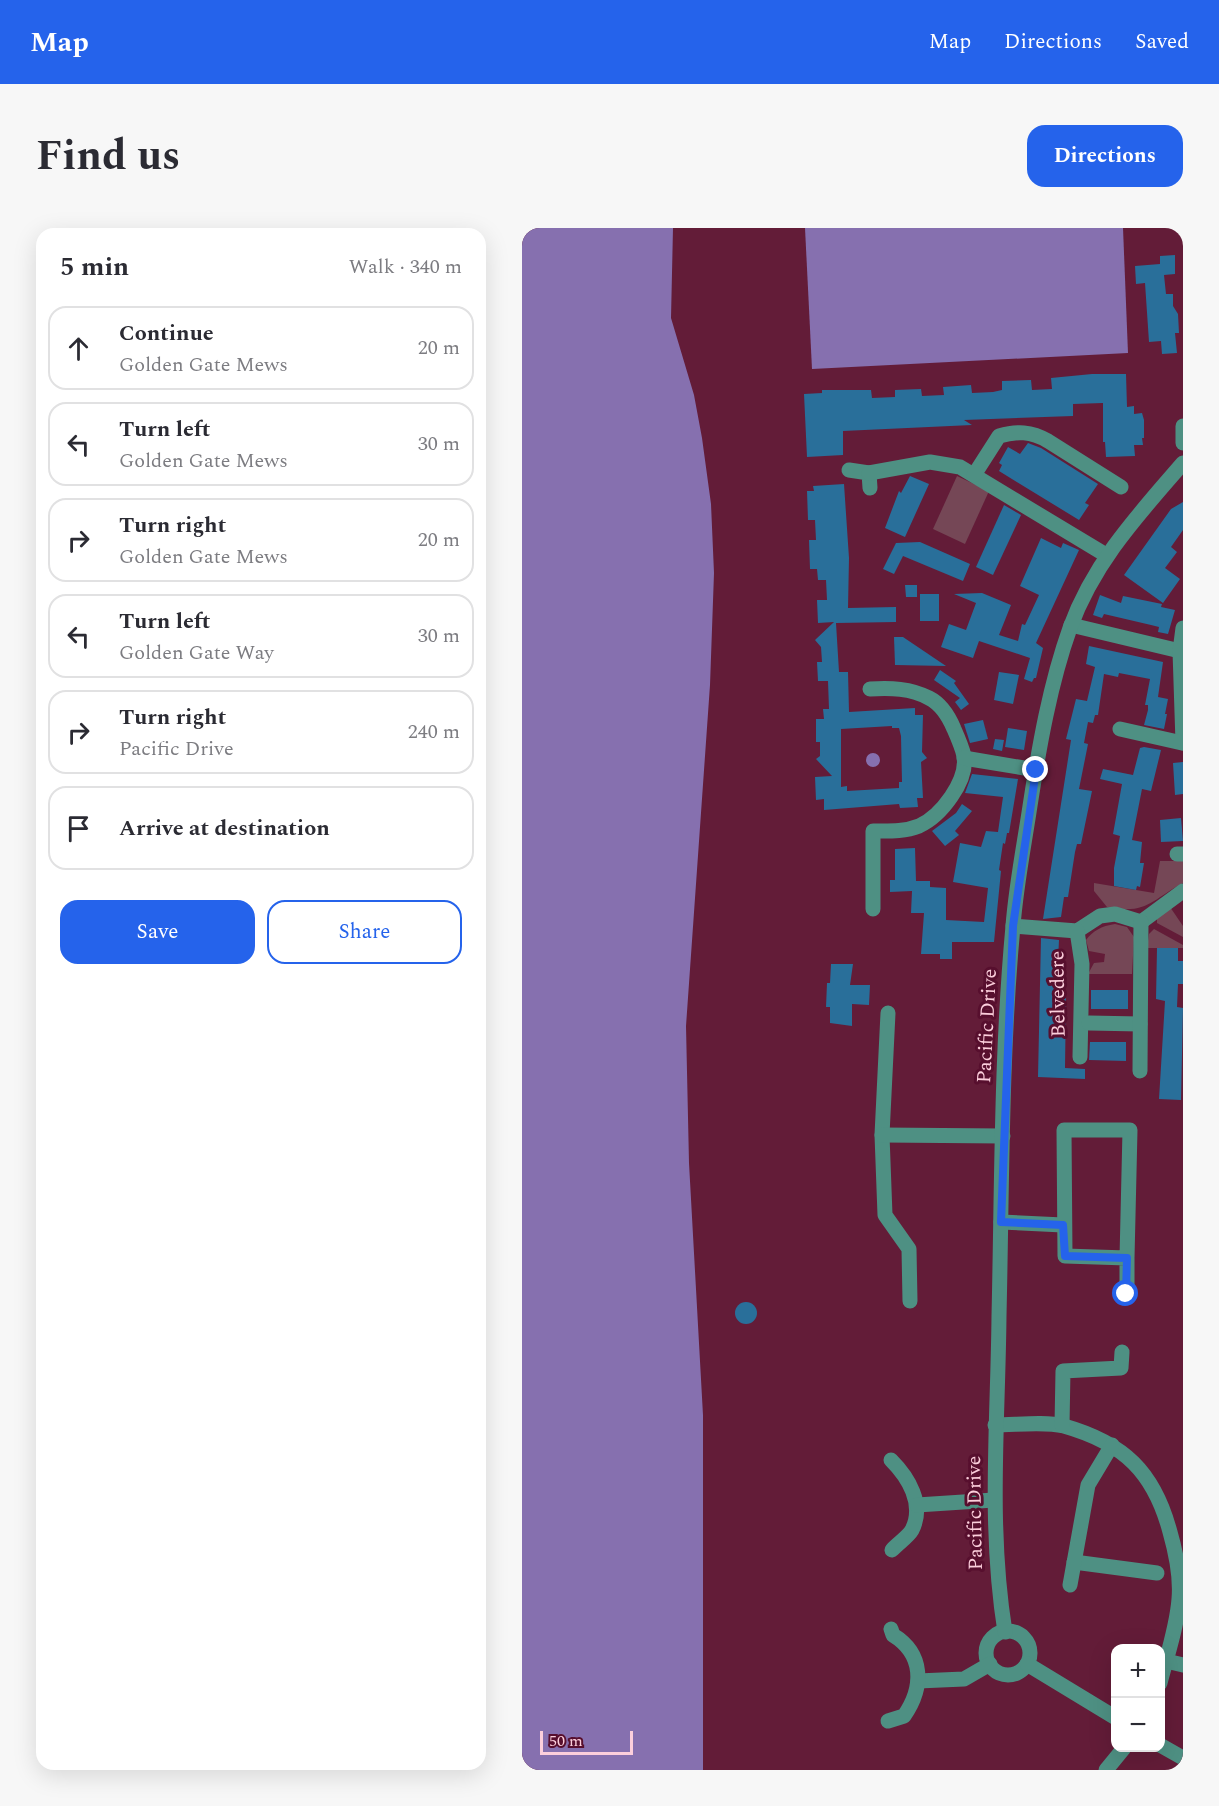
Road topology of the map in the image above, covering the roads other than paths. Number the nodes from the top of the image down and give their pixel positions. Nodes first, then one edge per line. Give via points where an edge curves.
1 (1183, 426) edge
2 (1183, 443) edge
3 (1183, 463) edge
4 (849, 470) dead end
5 (974, 475) junction
6 (1121, 487) dead end
7 (1106, 555) junction
8 (1071, 625) junction
9 (1183, 628) edge
10 (1180, 651) junction
11 (870, 689) dead end
12 (1120, 729) dead end
13 (1182, 743) edge
14 (964, 758) junction
15 (1036, 770) junction
16 (1183, 891) edge
17 (873, 909) dead end
18 (1141, 922) junction
19 (1013, 926) junction
20 (1077, 931) junction
21 (888, 1013) dead end
22 (1089, 1023) dead end
23 (1140, 1024) junction
24 (1080, 1057) dead end
25 (1140, 1071) dead end
26 (882, 1135) junction
27 (1003, 1137) junction
28 (1001, 1222) junction
29 (1063, 1225) junction
30 (1127, 1258) junction
31 (1126, 1294) dead end
32 (910, 1301) dead end
33 (1122, 1352) dead end
34 (995, 1425) junction
35 (1062, 1425) junction
36 (1112, 1445) junction
37 (891, 1460) dead end
38 (994, 1500) junction
39 (916, 1505) junction
40 (892, 1551) dead end
41 (1074, 1562) junction
42 (1157, 1573) dead end
43 (1070, 1585) dead end
44 (891, 1629) dead end
45 (1005, 1632) junction
46 (1166, 1661) junction
47 (990, 1664) junction
48 (1027, 1664) junction
49 (1165, 1665) edge
50 (1183, 1665) edge
51 (918, 1681) junction
52 (1111, 1715) edge
53 (888, 1721) dead end
54 (1165, 1747) edge
55 (1121, 1752) edge
56 (1183, 1758) edge
57 (1106, 1770) edge

1 - 2 street
3 - 7 street, Pacific Drive
4 - 5 street via 869,481 930,462 960,467
5 - 6 street via 999,436 1017,431 1037,435
5 - 7 street
7 - 8 street, Pacific Drive
8 - 10 street
8 - 15 street, Pacific Drive
9 - 10 street
10 - 13 street
11 - 14 street via 914,691 931,699 952,723
12 - 13 street
14 - 15 street
14 - 17 street via 957,786 932,818 900,831 873,831
15 - 19 street, Pacific Drive
16 - 18 street
18 - 20 street via 1115,914 1100,916
18 - 23 street
19 - 20 street
19 - 27 street, Pacific Drive
20 - 24 street, Belvedere via 1082,964
21 - 26 street
22 - 23 street
23 - 25 street
26 - 27 street
26 - 32 street via 885,1215 909,1249
27 - 28 street, Pacific Drive
28 - 29 street
28 - 34 street, Pacific Drive
29 - 30 street via 1065,1256
29 - 30 street via 1064,1130 1130,1130
30 - 31 street
33 - 35 street via 1121,1368 1064,1371
34 - 35 street
34 - 38 street, Pacific Drive
35 - 36 street
36 - 41 street via 1088,1485
36 - 46 street via 1148,1476 1175,1548 1179,1599
37 - 39 street via 907,1477
38 - 39 street
38 - 45 street, Pacific Drive via 995,1568
39 - 40 street via 912,1530
41 - 42 street
41 - 43 street
44 - 51 street via 892,1635 916,1659
45 - 47 street via 990,1641
45 - 48 street via 1013,1632 1026,1641 1030,1656
46 - 49 street
46 - 50 street
47 - 48 street via 994,1670 1008,1675
47 - 51 street via 964,1679
48 - 52 street
51 - 53 street via 904,1716
54 - 56 street
55 - 57 street

